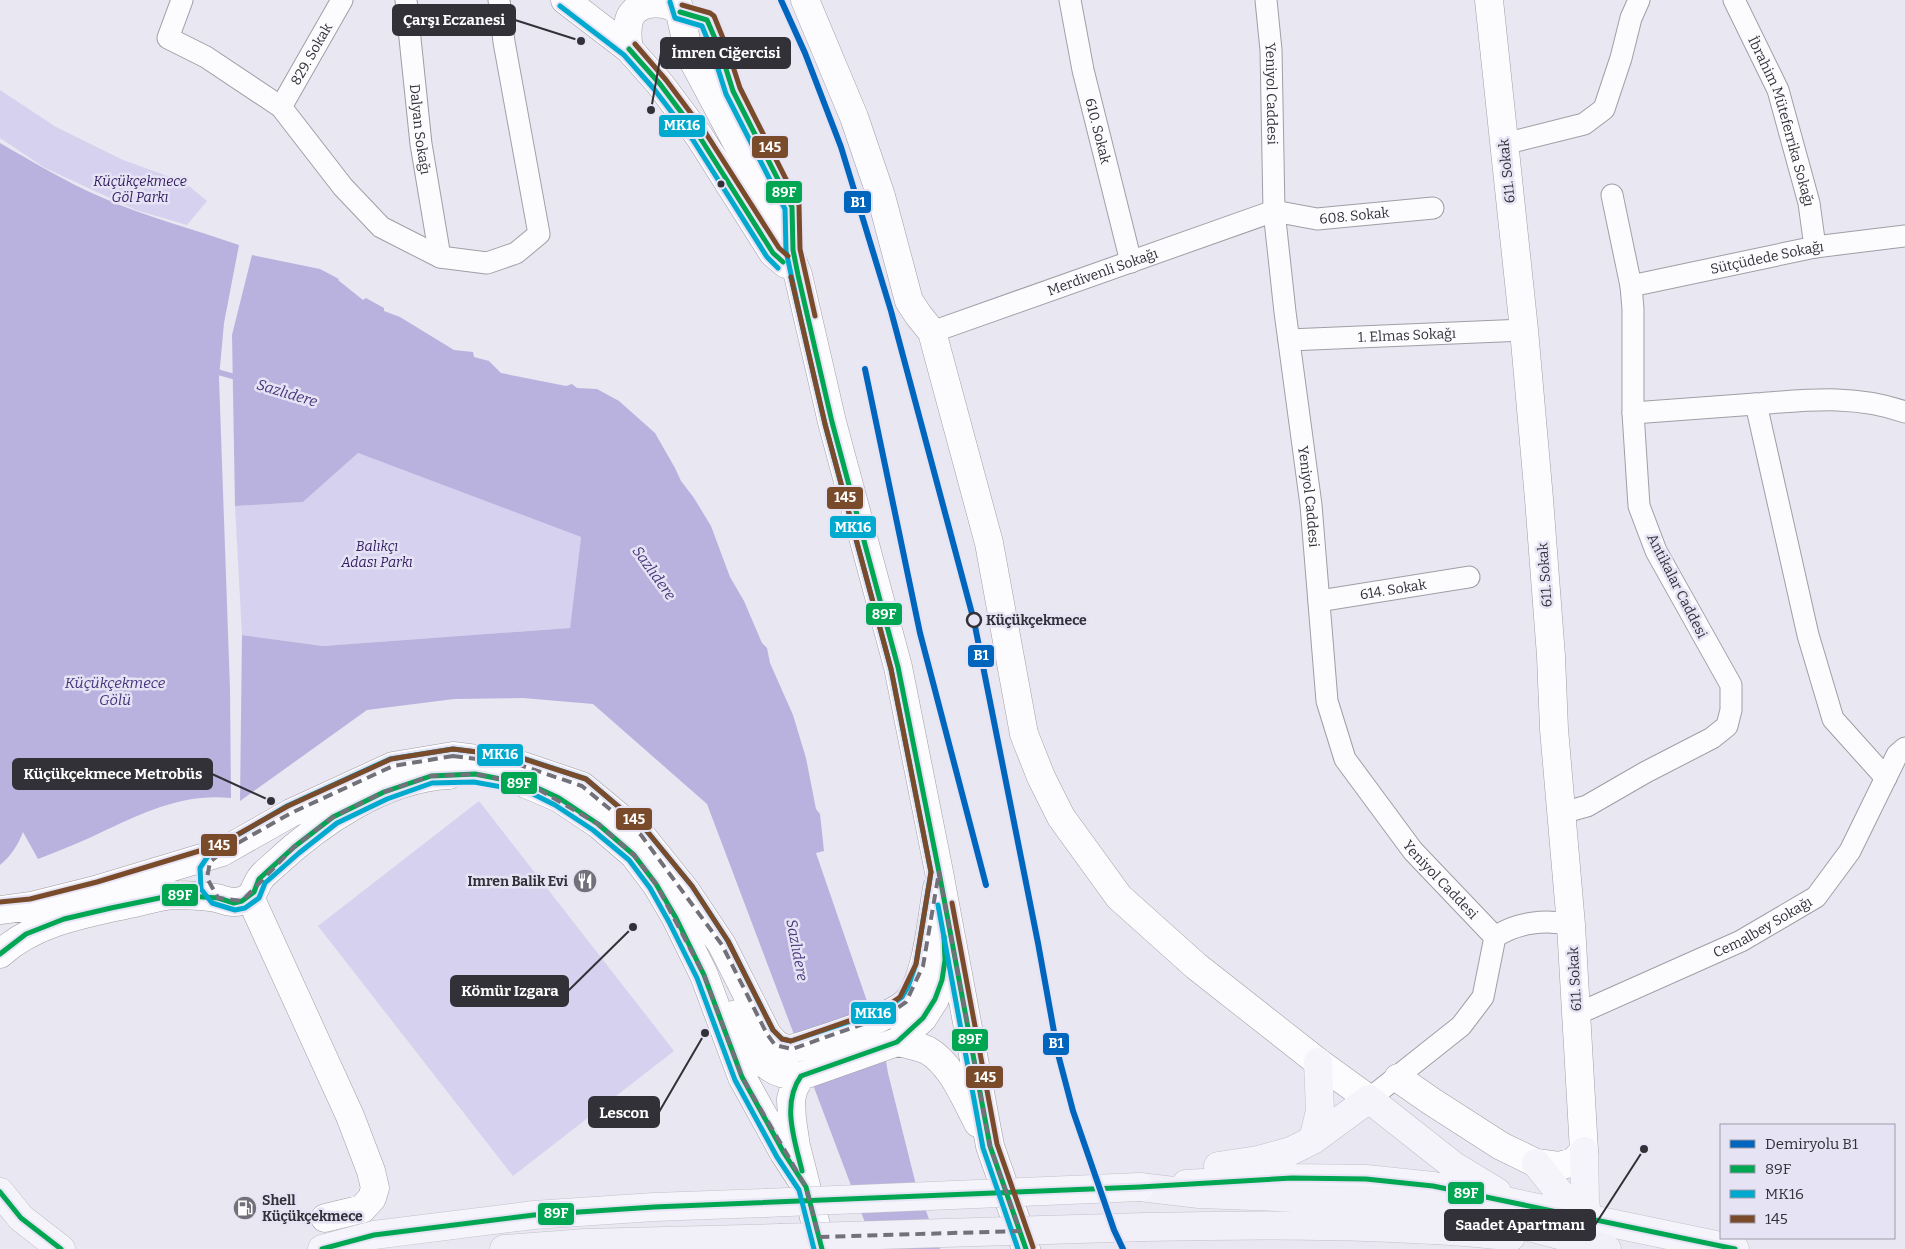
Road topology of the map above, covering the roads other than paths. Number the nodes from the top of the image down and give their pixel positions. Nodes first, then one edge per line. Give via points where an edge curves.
1 (182, 0) edge
2 (342, 0) edge
3 (406, 0) edge
4 (499, 0) edge
5 (566, 0) edge
6 (805, 0) edge
7 (1070, 0) edge
8 (1266, 0) edge
9 (1489, 0) edge
10 (1640, 0) edge
11 (1734, 0) edge
12 (679, 6) edge
13 (628, 49) junction
14 (281, 107) junction
15 (1504, 144) junction
16 (1612, 195) dead end
17 (1434, 208) dead end
18 (1274, 211) junction
19 (1905, 236) edge
20 (1814, 247) junction
21 (440, 257) junction
22 (1131, 262) junction
23 (798, 275) junction
24 (1631, 286) junction
25 (1524, 330) junction
26 (932, 332) junction
27 (1289, 340) junction
28 (1756, 404) junction
29 (1905, 412) edge
30 (1633, 413) junction
31 (1469, 577) dead end
32 (1319, 601) junction
33 (1905, 748) edge
34 (1886, 778) junction
35 (1562, 813) junction
36 (222, 852) junction
37 (940, 872) junction
38 (255, 888) junction
39 (686, 891) junction
40 (218, 898) junction
41 (0, 910) edge
42 (1571, 925) junction
43 (1496, 937) junction
44 (0, 954) edge
45 (1577, 1014) junction
46 (897, 1042) junction
47 (1318, 1062) junction
48 (801, 1076) junction
49 (1398, 1078) junction
50 (1368, 1099) junction
51 (1313, 1140) junction
52 (990, 1146) junction
53 (1584, 1151) junction
54 (1536, 1164) junction
55 (806, 1187) junction
56 (1140, 1187) junction
57 (0, 1192) edge
58 (1516, 1203) junction
59 (325, 1218) dead end
60 (1588, 1219) junction
61 (61, 1249) edge
62 (322, 1249) edge
63 (504, 1249) edge
64 (822, 1249) edge
65 (1026, 1249) edge
66 (1589, 1249) edge
67 (1607, 1249) edge
68 (1735, 1249) edge

1 - 14 street via 168,38 206,57
2 - 14 street, 829. Sokak
3 - 21 street, Dalyan Sokağı via 421,144
4 - 21 street via 539,234 516,253 486,263
5 - 13 main road
6 - 26 main road via 854,117 881,196 909,301
7 - 22 street, 610. Sokak via 1083,70
8 - 18 street, Yeniyol Caddesi via 1271,50
9 - 15 main road, 611. Sokak
10 - 15 street via 1631,18 1604,108 1584,124
11 - 20 street, İbrahim Müteferrika Sokağı via 1778,90 1809,203
12 - 13 main road via 658,1 642,4 631,16
12 - 23 main road via 689,53 771,207
13 - 23 main road via 660,84 699,136 773,253
14 - 21 street via 343,187 382,227
15 - 25 main road, 611. Sokak
16 - 24 street, Antikalar Caddesi
17 - 18 street, 608. Sokak via 1317,219
18 - 22 street, Merdivenli Sokağı
18 - 27 street, Yeniyol Caddesi
19 - 20 street, Sütçüdede Sokağı
20 - 24 street, Sütçüdede Sokağı
22 - 26 street, Merdivenli Sokağı
23 - 37 main road via 832,422 898,667
24 - 30 street, Antikalar Caddesi
25 - 27 street, 1. Elmas Sokağı
25 - 35 main road, 611. Sokak
26 - 47 main road via 989,543 1024,734 1061,817 1120,897 1196,966
27 - 32 street, Yeniyol Caddesi via 1311,505
28 - 29 street via 1848,399 1884,404
28 - 30 street
28 - 34 street via 1808,635 1833,719
30 - 35 street, Antikalar Caddesi via 1640,506 1656,551 1731,685 1731,710 1728,726 1712,738 1587,806
31 - 32 street, 614. Sokak
32 - 43 street, Yeniyol Caddesi via 1326,702 1345,758 1413,851
33 - 34 street, Cemalbey Sokağı via 1897,754
34 - 45 street, Cemalbey Sokağı via 1850,851 1816,897 1741,941
35 - 42 main road, 611. Sokak
36 - 38 main road via 239,851 254,860 258,868
36 - 39 main road via 291,813 393,766 453,756 517,764 582,786 641,835
36 - 40 main road via 210,862 207,870 208,886
36 - 41 main road via 99,890
37 - 39 main road via 923,966 906,1002 886,1016 792,1049 775,1045 767,1034 723,948
37 - 46 main road via 945,960 942,980 923,1018
37 - 52 main road
38 - 40 main road via 234,903
38 - 55 main road via 294,847 333,817 384,792 431,776 475,774 531,785 558,798 598,824 634,855 656,884 704,975 742,1076 784,1154
38 - 59 main road via 350,1116 375,1188 372,1198 362,1209
39 - 48 main road via 734,1011 758,1059 778,1073
40 - 44 main road via 174,895 64,919 26,934
42 - 43 street via 1555,921 1519,926 1509,928
42 - 45 main road, 611. Sokak
43 - 49 street via 1483,997 1461,1026
45 - 53 main road, 611. Sokak
46 - 48 main road
46 - 52 main road via 928,1051 943,1063
47 - 50 main road
47 - 51 main road via 1320,1111
48 - 55 main road via 791,1099 796,1146
49 - 50 street
49 - 54 main road via 1501,1146
50 - 51 main road
50 - 58 main road via 1454,1166
51 - 56 main road via 1291,1151 1258,1160 1196,1170
52 - 65 main road
53 - 54 main road via 1573,1162 1560,1166
53 - 60 main road
54 - 60 main road via 1573,1210
55 - 64 main road
56 - 58 main road via 1264,1180 1366,1179 1433,1186
56 - 62 main road, bridge via 534,1215 374,1235
56 - 67 highway via 1208,1194 1409,1202 1459,1210
57 - 61 main road via 21,1218
58 - 60 main road
60 - 68 main road
63 - 66 highway, bridge via 585,1243 1242,1224 1335,1225 1492,1234

